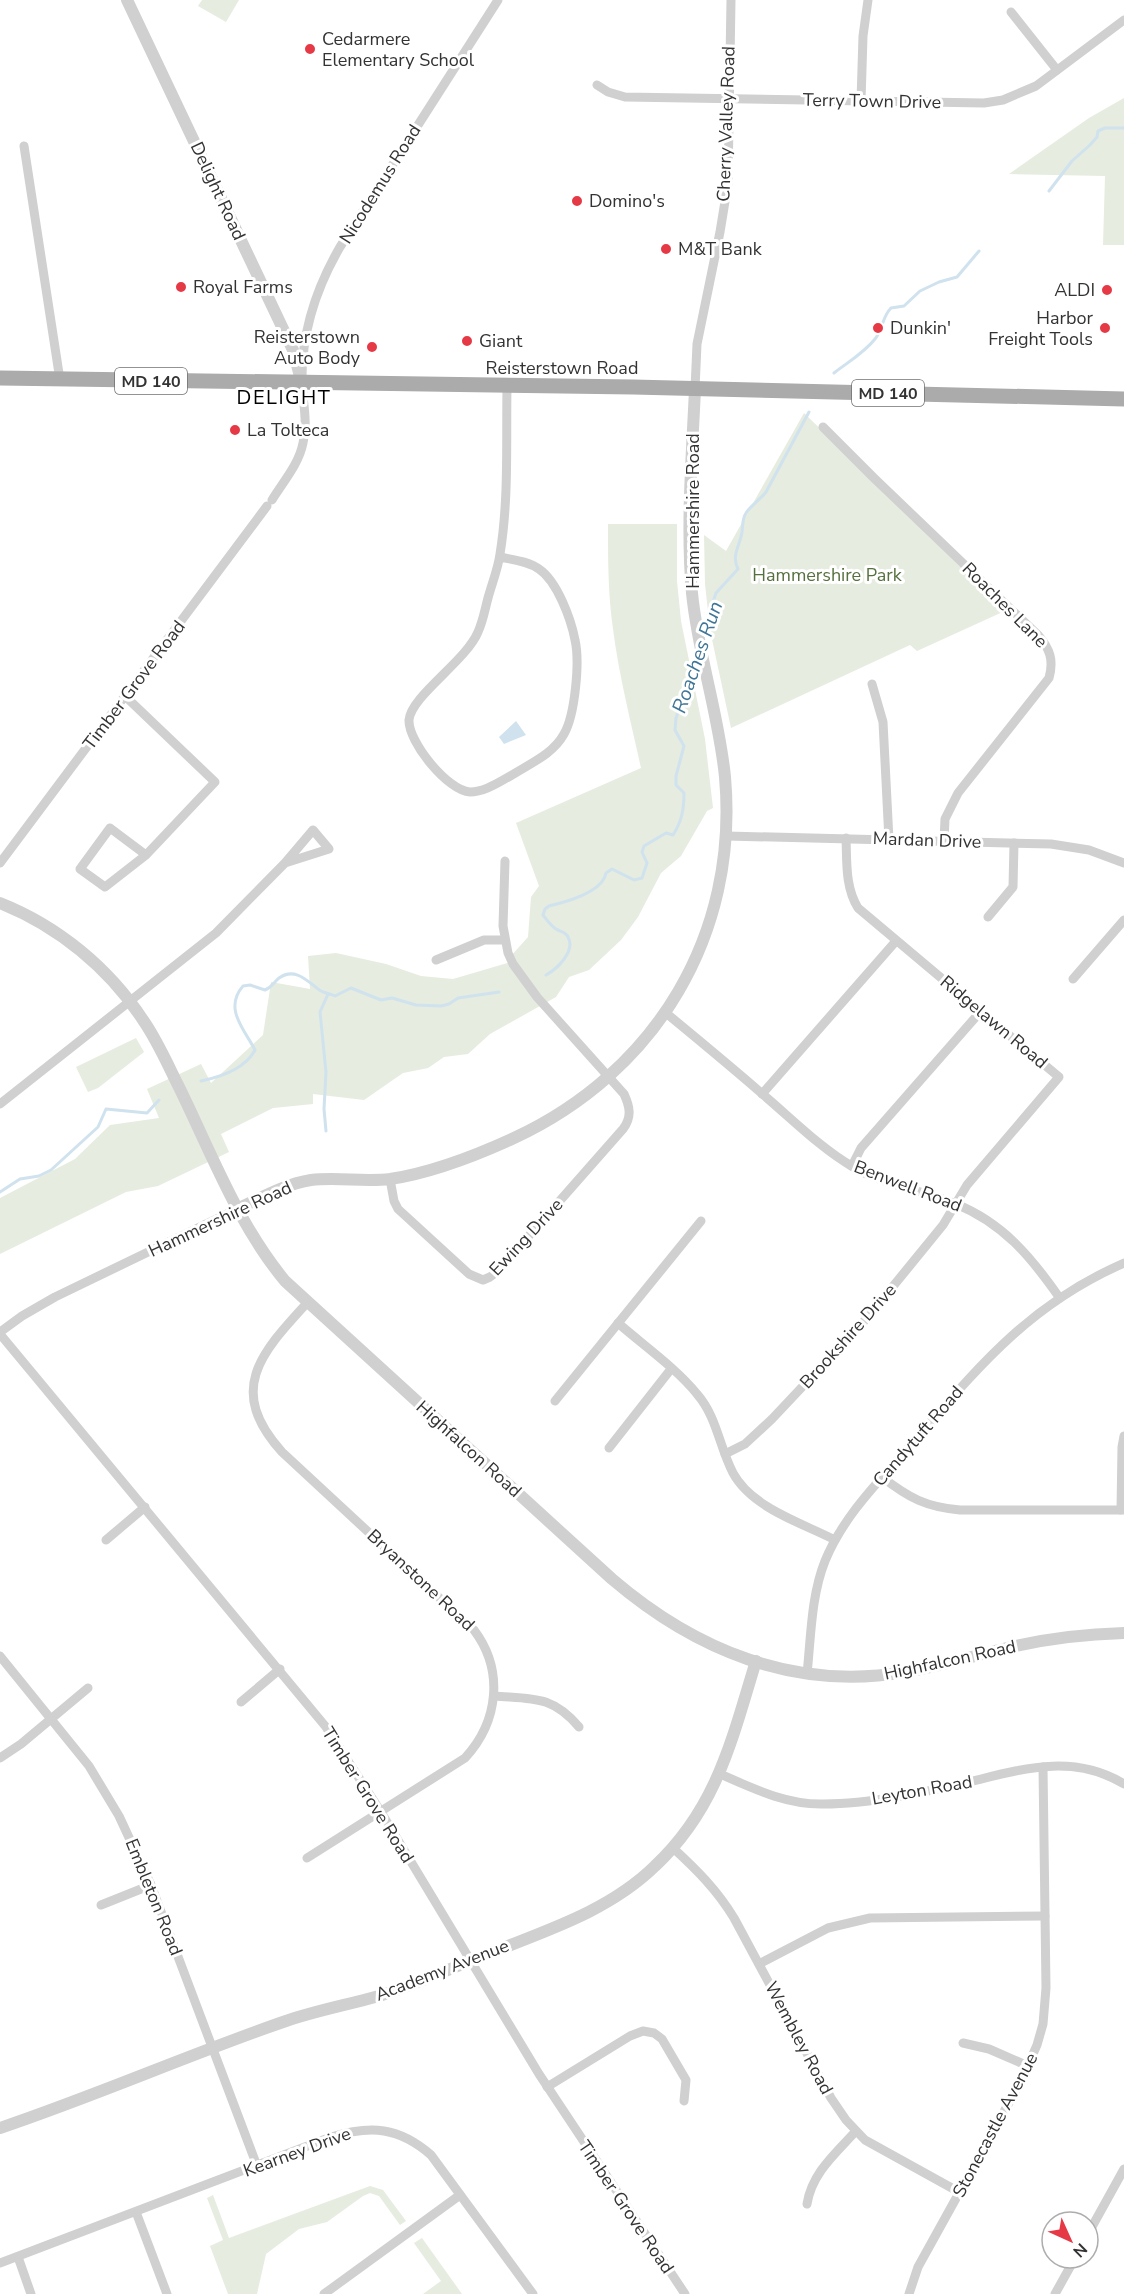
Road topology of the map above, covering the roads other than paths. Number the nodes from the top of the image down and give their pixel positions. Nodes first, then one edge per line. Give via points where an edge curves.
1 (127, 0) edge
2 (498, 0) edge
3 (731, 0) edge
4 (868, 0) edge
5 (1011, 12) dead end
6 (1124, 20) edge
7 (1057, 70) junction
8 (597, 85) dead end
9 (729, 99) junction
10 (861, 101) junction
11 (24, 146) dead end
12 (0, 378) edge
13 (60, 380) junction
14 (302, 384) junction
15 (507, 387) junction
16 (695, 389) junction
17 (1124, 399) edge
18 (823, 427) dead end
19 (500, 557) junction
20 (872, 684) dead end
21 (126, 697) junction
22 (726, 836) junction
23 (846, 838) junction
24 (889, 840) junction
25 (944, 841) junction
26 (1014, 843) junction
27 (146, 855) junction
28 (506, 861) dead end
29 (285, 862) junction
30 (0, 863) edge
31 (1124, 863) edge
32 (0, 903) edge
33 (988, 917) dead end
34 (1124, 920) edge
35 (505, 940) junction
36 (896, 941) junction
37 (436, 960) dead end
38 (1073, 979) dead end
39 (129, 1001) junction
40 (981, 1011) junction
41 (666, 1013) junction
42 (609, 1077) junction
43 (762, 1094) junction
44 (0, 1104) edge
45 (852, 1166) junction
46 (390, 1179) junction
47 (956, 1204) junction
48 (237, 1209) junction
49 (701, 1221) dead end
50 (1124, 1263) edge
51 (1059, 1297) junction
52 (307, 1303) junction
53 (618, 1323) junction
54 (0, 1333) edge
55 (671, 1369) junction
56 (555, 1401) dead end
57 (1124, 1436) edge
58 (609, 1448) dead end
59 (725, 1454) junction
60 (882, 1478) junction
61 (145, 1507) junction
62 (1123, 1510) edge
63 (106, 1539) dead end
64 (835, 1540) junction
65 (1124, 1633) edge
66 (0, 1656) edge
67 (756, 1661) junction
68 (280, 1669) junction
69 (807, 1674) junction
70 (88, 1688) dead end
71 (494, 1696) junction
72 (242, 1702) dead end
73 (52, 1719) junction
74 (579, 1727) dead end
75 (0, 1758) edge
76 (1043, 1767) junction
77 (720, 1774) junction
78 (1124, 1784) edge
79 (381, 1812) junction
80 (673, 1848) junction
81 (307, 1857) dead end
82 (151, 1885) junction
83 (101, 1905) dead end
84 (1046, 1916) junction
85 (470, 1961) junction
86 (759, 1964) junction
87 (963, 2043) dead end
88 (213, 2048) junction
89 (1028, 2066) junction
90 (547, 2087) junction
91 (684, 2101) dead end
92 (0, 2128) edge
93 (855, 2132) junction
94 (257, 2166) junction
95 (1124, 2169) edge
96 (959, 2192) junction
97 (460, 2195) junction
98 (807, 2204) dead end
99 (136, 2212) junction
100 (1100, 2212) edge
101 (18, 2257) junction
102 (0, 2263) edge
103 (1068, 2270) edge
104 (31, 2294) edge
105 (167, 2294) edge
106 (324, 2294) edge
107 (533, 2294) edge
108 (685, 2294) edge
109 (909, 2294) edge
110 (1055, 2294) edge

1 - 14 street, Delight Road via 293,350
2 - 14 street, Nicodemus Road via 328,268 318,288 304,339
3 - 9 street, Cherry Valley Road
4 - 10 street
5 - 7 street
6 - 7 street, Terry Town Drive
7 - 10 street, Terry Town Drive via 1020,94 1003,100
8 - 9 street, Terry Town Drive via 625,97
9 - 10 street, Terry Town Drive
9 - 16 street, Cherry Valley Road via 728,183 697,344
11 - 13 street
12 - 13 main road, Reisterstown Road / MD 140
13 - 14 main road, Reisterstown Road / MD 140
14 - 15 main road, Reisterstown Road / MD 140
14 - 21 street, Timber Grove Road via 306,431 295,464
15 - 16 main road, Reisterstown Road / MD 140
15 - 19 street via 505,509
16 - 17 main road, Reisterstown Road / MD 140
16 - 22 street, Hammershire Road via 690,509 692,592 724,774
18 - 25 street, Roaches Lane via 1038,634 1050,652 1049,678 958,793 945,819
19 - 19 street via 479,632 471,646 410,712 416,742 439,774 469,792 490,787 544,756 561,739 572,717 576,642 553,582 531,565
20 - 24 street via 883,722
21 - 27 street via 215,782
21 - 30 street, Timber Grove Road
22 - 23 street, Mardan Drive
22 - 41 street, Hammershire Road via 722,871 706,933 692,968
23 - 24 street, Mardan Drive
23 - 36 street, Ridgelawn Road via 852,898
24 - 25 street, Mardan Drive
25 - 26 street, Mardan Drive
26 - 31 street, Mardan Drive via 1070,845
26 - 33 street via 1013,886
27 - 27 street via 105,887 80,869 110,828
28 - 35 street via 502,909
29 - 29 street via 307,856 329,849 313,830
29 - 39 street via 216,933
32 - 39 street, Highfalcon Road via 70,943 111,979
34 - 38 street
35 - 37 street via 484,940
35 - 42 street via 513,964 527,985
36 - 40 street, Ridgelawn Road
36 - 43 street
39 - 44 street
39 - 48 street, Highfalcon Road via 158,1044
40 - 45 street via 861,1148
40 - 47 street, Ridgelawn Road via 1059,1077 967,1185
41 - 42 street, Hammershire Road
41 - 43 street, Benwell Road
42 - 46 street, Hammershire Road via 566,1110 519,1136 438,1167
42 - 46 street, Ewing Drive via 628,1102 628,1122 490,1277 483,1280 469,1274 398,1209
43 - 45 street, Benwell Road
45 - 47 street, Benwell Road
46 - 48 street, Hammershire Road via 311,1180 282,1188
47 - 51 street, Benwell Road via 1014,1240
47 - 59 street, Brookshire Drive via 943,1225 829,1361 751,1438
48 - 52 street, Highfalcon Road via 267,1259
48 - 54 street, Hammershire Road via 55,1297
49 - 53 street
50 - 51 street, Candytuft Road
51 - 60 street, Candytuft Road via 997,1348
52 - 67 street, Highfalcon Road via 636,1599 696,1638
52 - 71 street, Bryanstone Road via 266,1350 255,1375 255,1403 264,1430 282,1452 474,1630 490,1660
53 - 55 street
53 - 56 street
54 - 61 street, Timber Grove Road
55 - 58 street
55 - 59 street via 708,1408
57 - 62 street
59 - 64 street via 738,1481 756,1498
60 - 62 street via 921,1503 939,1508
60 - 64 street, Candytuft Road via 849,1516
61 - 63 street
61 - 68 street, Timber Grove Road
64 - 69 street, Candytuft Road via 820,1579
65 - 69 street, Highfalcon Road via 1054,1638 904,1672 863,1676
66 - 73 street, Embleton Road
67 - 69 street, Highfalcon Road
67 - 77 street, Academy Avenue
68 - 72 street
68 - 79 street, Timber Grove Road via 326,1727
70 - 73 street
71 - 74 street via 549,1702
71 - 79 street, Bryanstone Road via 487,1727 465,1758
73 - 75 street
73 - 82 street, Embleton Road via 105,1791
76 - 77 street, Leyton Road via 910,1793 823,1804 771,1796
76 - 78 street, Leyton Road via 1081,1767
76 - 84 street, Stonecastle Avenue
77 - 80 street, Academy Avenue
79 - 81 street, Bryanstone Road
79 - 85 street, Timber Grove Road
80 - 85 street, Academy Avenue via 638,1882 597,1908
80 - 86 street, Wembley Road via 721,1896
82 - 83 street
82 - 88 street, Embleton Road
84 - 86 street via 870,1918 828,1928
84 - 89 street, Stonecastle Avenue via 1043,2024
85 - 88 street, Academy Avenue via 402,1988 285,2021
85 - 90 street, Timber Grove Road
86 - 93 street, Wembley Road via 831,2098
87 - 89 street via 989,2049
88 - 92 street, Academy Avenue
88 - 94 street, Embleton Road
89 - 96 street, Stonecastle Avenue
90 - 91 street via 643,2031 654,2033 667,2045 686,2080
90 - 108 street, Timber Grove Road
93 - 96 street, Wembley Road
93 - 98 street via 812,2182
94 - 97 street, Kearney Drive via 351,2131 380,2130 419,2145
94 - 99 street, Kearney Drive
95 - 100 street
96 - 109 street, Stonecastle Avenue via 918,2267
97 - 106 street
97 - 107 street, Kearney Drive
99 - 101 street, Kearney Drive
99 - 105 street
101 - 102 street, Kearney Drive
101 - 104 street
103 - 110 street

